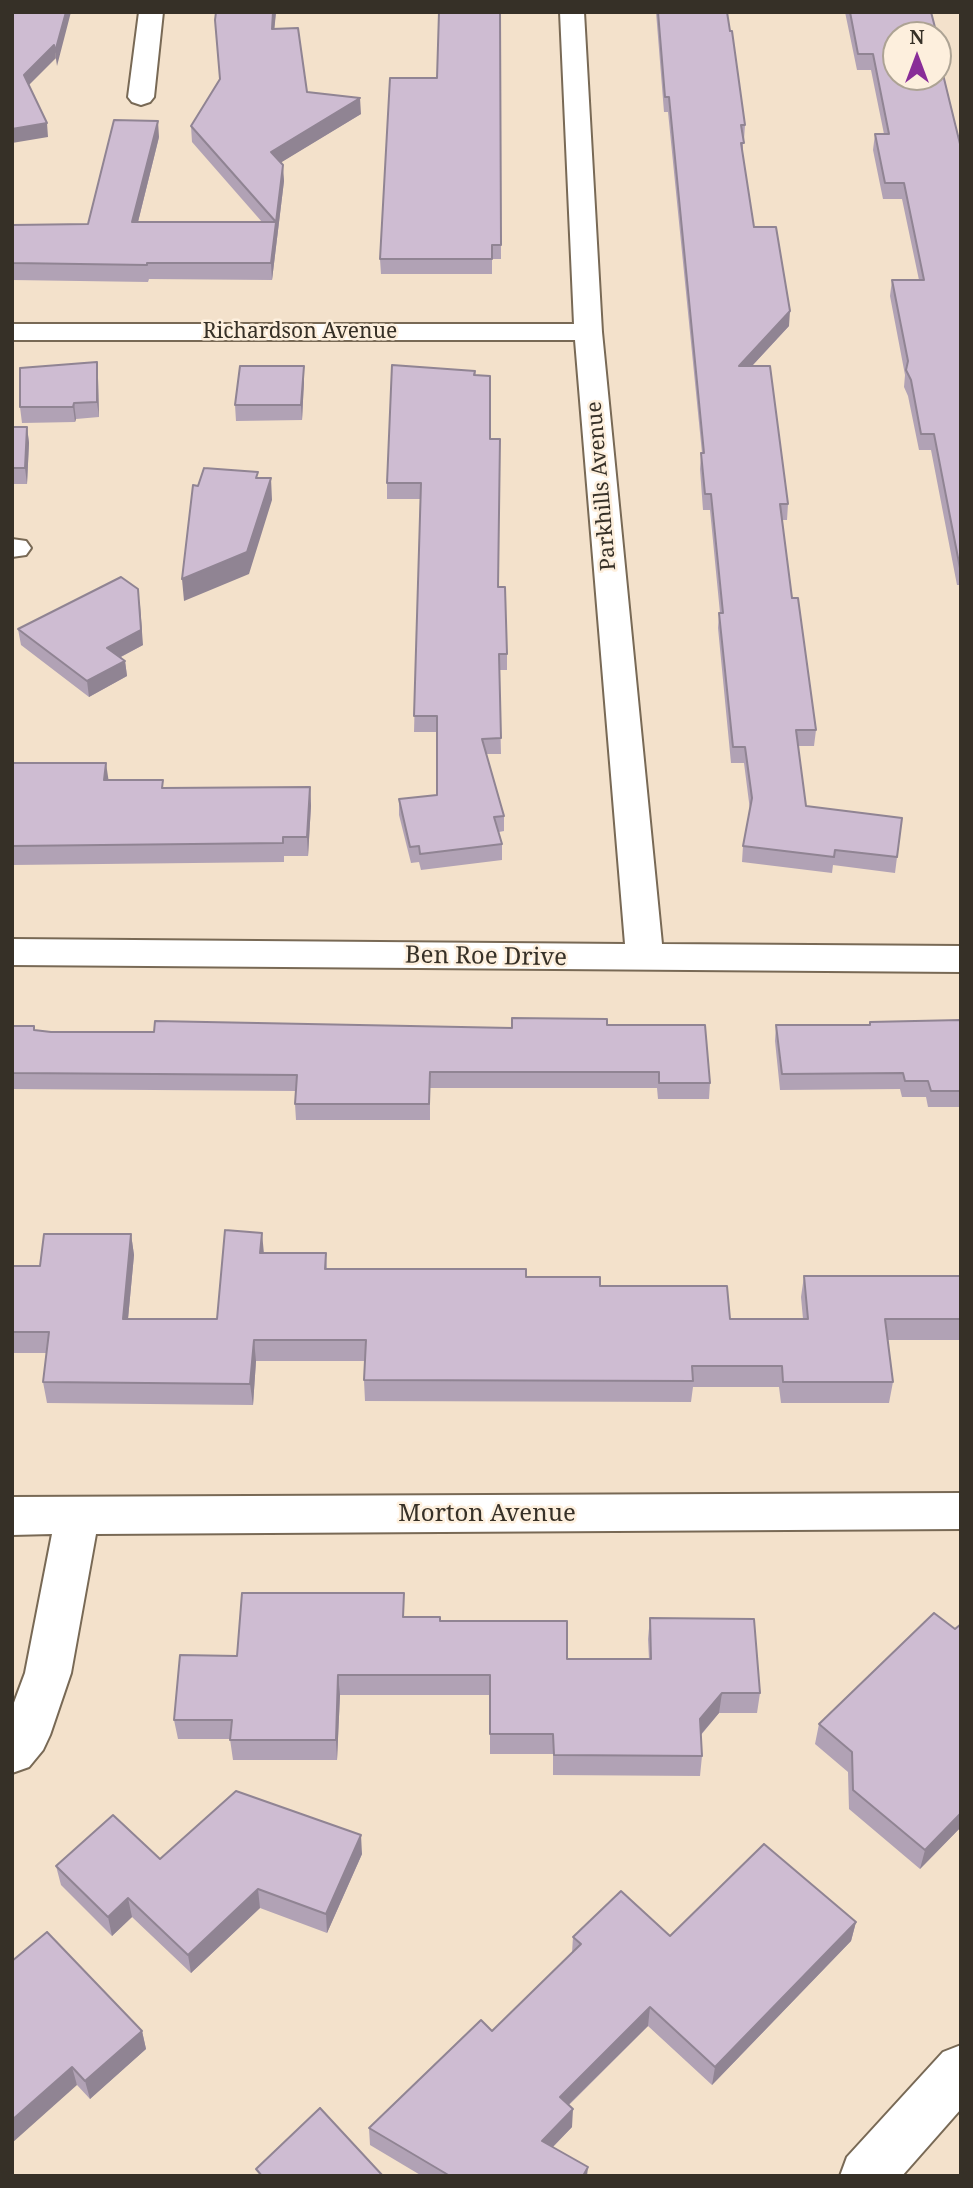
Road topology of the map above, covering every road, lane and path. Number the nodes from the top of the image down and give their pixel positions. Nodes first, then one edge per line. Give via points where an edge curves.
1 (151, 12) edge
2 (572, 12) edge
3 (141, 97) dead end
4 (12, 332) edge
5 (588, 332) junction
6 (12, 952) edge
7 (645, 958) junction
8 (961, 959) edge
9 (961, 1511) edge
10 (12, 1516) edge
11 (77, 1517) junction
12 (12, 1752) edge
13 (961, 2070) edge
14 (866, 2176) edge

1 - 3 street
2 - 5 street, Parkhills Avenue
4 - 5 street, Richardson Avenue
5 - 7 street, Parkhills Avenue
6 - 7 street, Ben Roe Drive
7 - 8 street, Ben Roe Drive
9 - 11 street, Morton Avenue
10 - 11 street, Morton Avenue
11 - 12 street via 48,1673 26,1735
13 - 14 street

